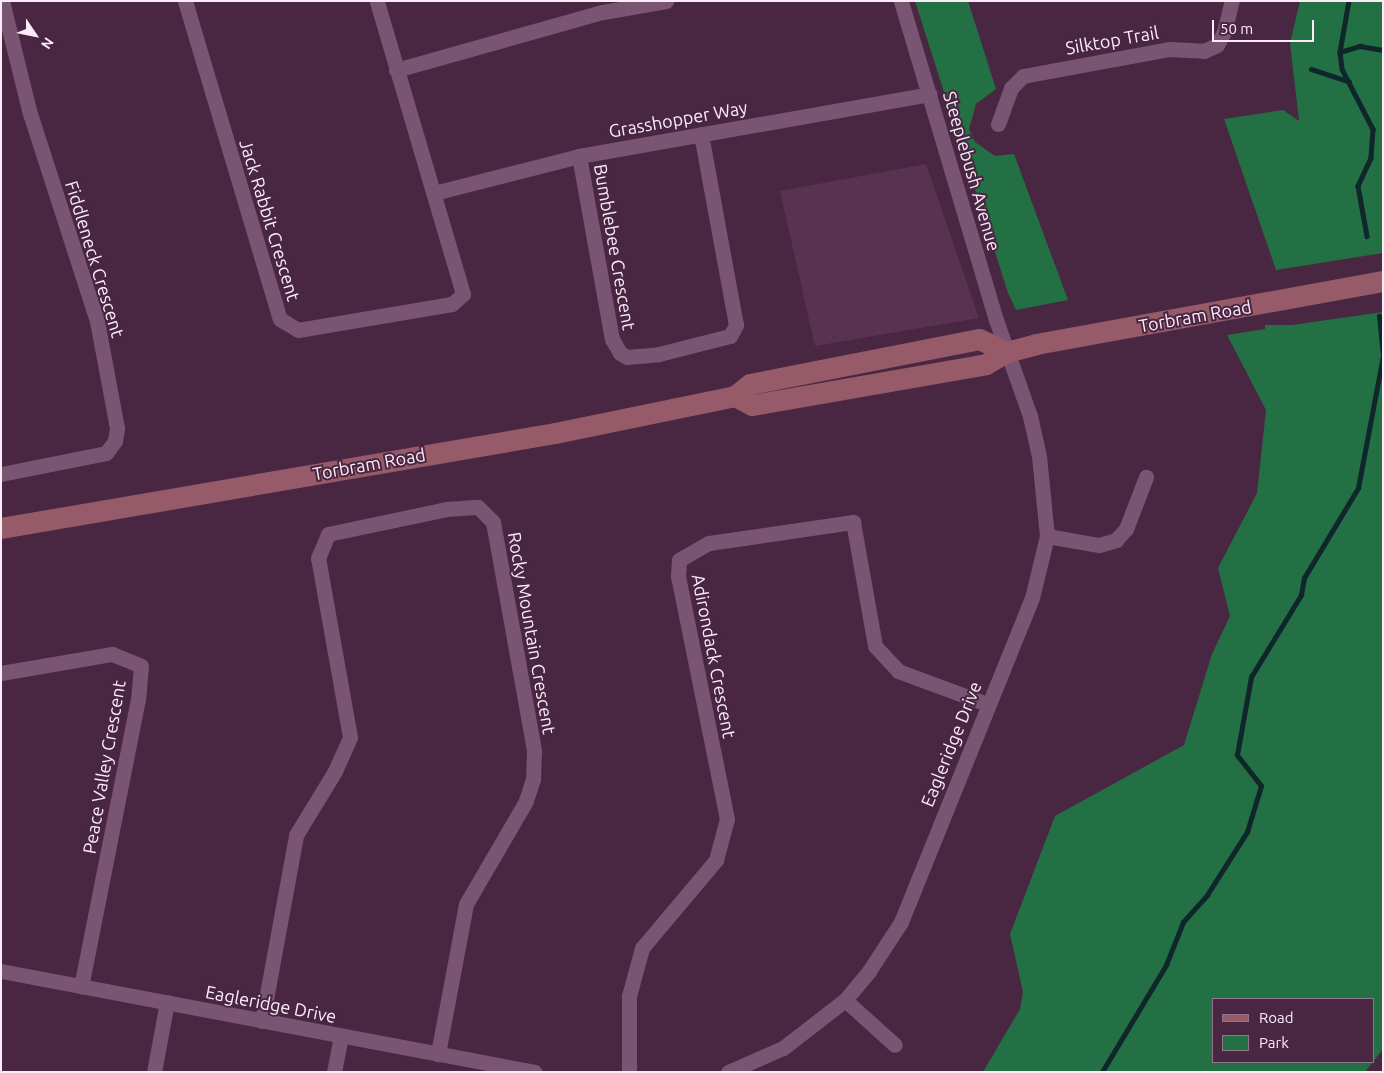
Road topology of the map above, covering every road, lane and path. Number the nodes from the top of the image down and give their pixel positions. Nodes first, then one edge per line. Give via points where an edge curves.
1 (2, 1) edge
2 (185, 1) edge
3 (377, 1) edge
4 (666, 1) edge
5 (901, 1) edge
6 (1232, 1) edge
7 (396, 70) junction
8 (930, 94) junction
9 (998, 124) dead end
10 (701, 134) junction
11 (579, 156) junction
12 (434, 194) junction
13 (1383, 282) edge
14 (1007, 352) junction
15 (1, 474) edge
16 (1146, 477) dead end
17 (1, 528) edge
18 (1047, 536) junction
19 (1, 673) edge
20 (987, 704) junction
21 (1, 971) edge
22 (81, 986) junction
23 (845, 1000) junction
24 (167, 1002) junction
25 (262, 1021) junction
26 (341, 1037) junction
27 (895, 1045) dead end
28 (438, 1054) junction
29 (154, 1072) edge
30 (334, 1072) edge
31 (535, 1072) edge
32 (629, 1072) edge
33 (728, 1072) edge

1 - 15 street, Fiddleneck Crescent via 30,114 98,321 117,428 115,441 106,453
2 - 12 street, Jack Rabbit Crescent via 280,319 298,330 452,304 463,294
3 - 7 street, Jack Rabbit Crescent
4 - 7 street via 603,12
5 - 8 street, Steeplebush Avenue
6 - 9 street, Silktop Trail via 1224,32 1216,45 1204,51 1169,49 1023,76 1011,88
7 - 12 street, Jack Rabbit Crescent
8 - 10 street, Grasshopper Way
8 - 14 street, Steeplebush Avenue
10 - 11 street, Grasshopper Way
10 - 11 street, Bumblebee Crescent via 736,325 730,336 659,354 627,357 620,353 612,338
11 - 12 street, Grasshopper Way
13 - 14 main road, Torbram Road
14 - 17 main road, Torbram Road via 979,340 750,384 736,396 555,433
14 - 18 street, Eagleridge Drive via 1030,416 1039,456
16 - 18 street via 1126,529 1116,540 1099,545
18 - 20 street, Eagleridge Drive via 1032,598
19 - 22 street, Peace Valley Crescent via 112,654 141,666 138,699
20 - 23 street, Eagleridge Drive via 901,922 869,971
20 - 32 street, Adirondack Crescent via 898,671 874,646 853,522 709,543 680,560 678,577 727,819 716,860 642,948 629,996
21 - 22 street, Eagleridge Drive
22 - 24 street, Eagleridge Drive
23 - 27 street
23 - 33 street, Eagleridge Drive via 783,1048
24 - 25 street, Eagleridge Drive
24 - 29 street
25 - 26 street, Eagleridge Drive
25 - 28 street, Rocky Mountain Crescent via 296,835 310,806 334,771 350,736 318,558 328,534 447,509 478,507 493,522 534,751 533,779 526,801 466,904
26 - 28 street, Eagleridge Drive
26 - 30 street
28 - 31 street, Eagleridge Drive

